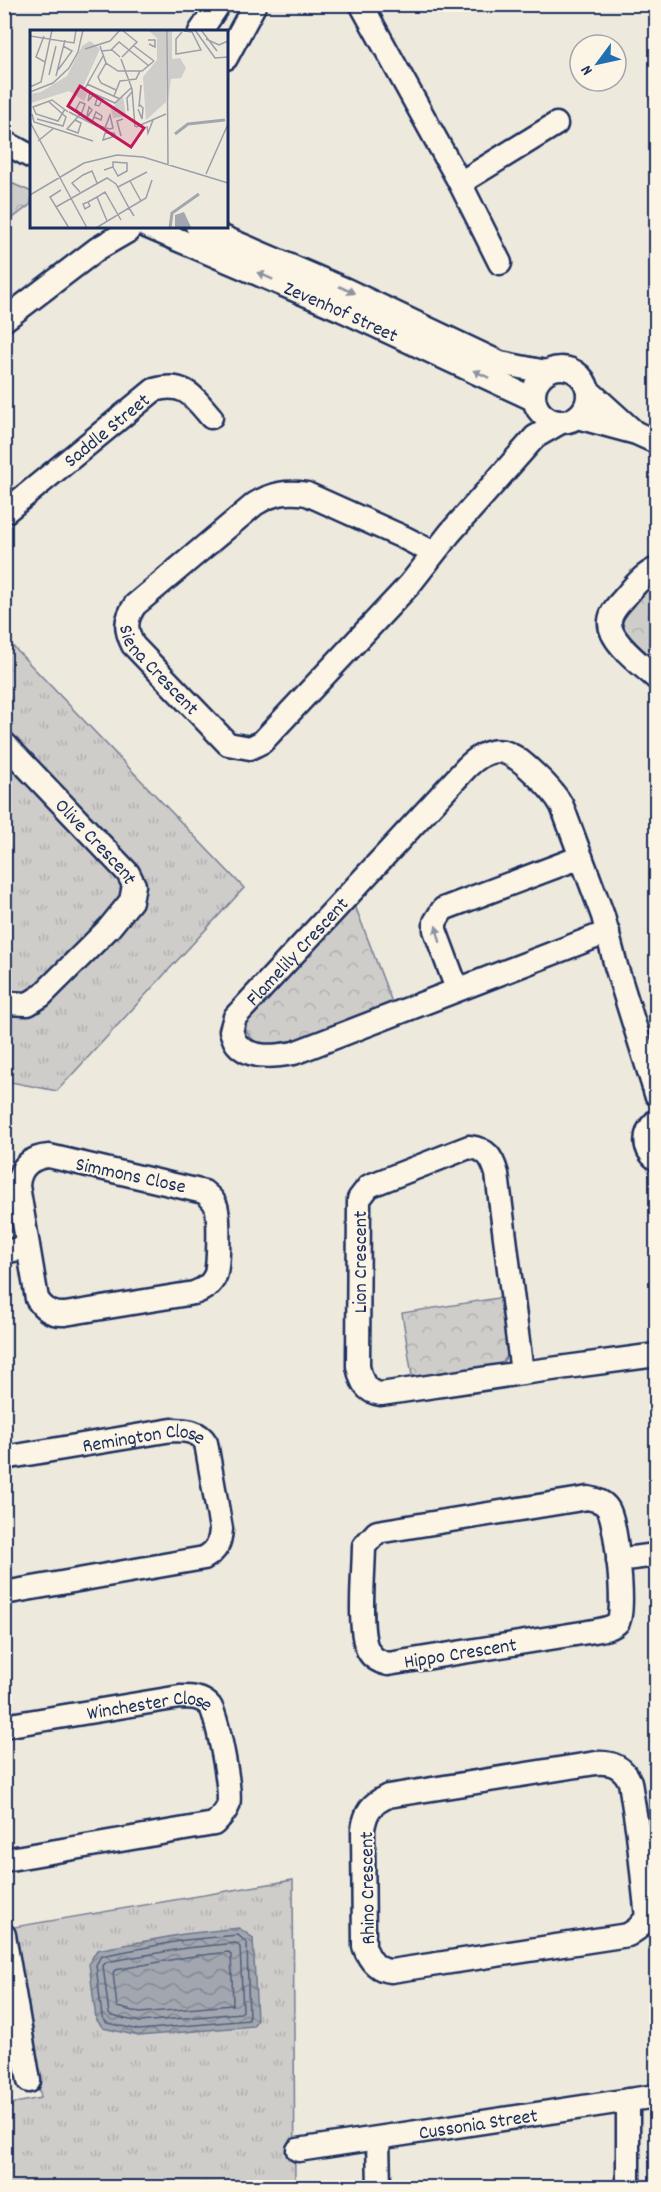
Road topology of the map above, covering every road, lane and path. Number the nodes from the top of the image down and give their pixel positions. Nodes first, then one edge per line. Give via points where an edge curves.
1 (219, 4) edge
2 (255, 4) edge
3 (361, 4) edge
4 (201, 30) edge
5 (228, 54) edge
6 (556, 124) dead end
7 (4, 142) edge
8 (30, 156) edge
9 (460, 183) junction
10 (104, 228) edge
11 (133, 228) edge
12 (205, 229) edge
13 (97, 249) junction
14 (500, 263) dead end
15 (4, 320) edge
16 (546, 372) junction
17 (589, 392) junction
18 (536, 405) junction
19 (211, 417) dead end
20 (569, 420) junction
21 (636, 433) junction
22 (535, 438) junction
23 (657, 442) edge
24 (4, 513) edge
25 (434, 553) junction
26 (657, 568) edge
27 (657, 678) edge
28 (4, 743) edge
29 (581, 857) junction
30 (608, 932) junction
31 (458, 989) junction
32 (4, 1003) edge
33 (656, 1093) edge
34 (655, 1122) edge
35 (657, 1159) edge
36 (28, 1247) junction
37 (4, 1252) edge
38 (657, 1355) edge
39 (522, 1373) junction
40 (4, 1458) edge
41 (657, 1555) edge
42 (618, 1560) junction
43 (4, 1593) edge
44 (4, 1726) edge
45 (647, 1833) edge
46 (4, 1860) edge
47 (4, 1935) edge
48 (13, 2040) edge
49 (29, 2081) dead end
50 (657, 2096) edge
51 (628, 2100) junction
52 (378, 2139) junction
53 (298, 2150) dead end
54 (379, 2187) edge
55 (628, 2187) edge

1 - 4 street
2 - 5 street
3 - 9 street
6 - 9 street
7 - 8 street
9 - 14 street
10 - 13 street
11 - 13 street
18 -> 11 street, Zevenhof Street via 342,310
12 -> 16 street, Zevenhof Street via 500,363
13 - 15 street
16 - 17 street, Zevenhof Street via 563,368 575,371 585,380
16 - 18 street via 538,380
17 - 20 street via 587,402
17 - 21 street, Zevenhof Street
18 - 20 street, Zevenhof Street via 552,420
18 - 22 street
19 - 24 street, Saddle Street via 187,391 171,387 154,390
20 - 21 street, Zevenhof Street
20 - 22 street, Siena Crescent
21 - 23 street, Zevenhof Street
22 - 25 street, Siena Crescent
25 - 25 street, Siena Crescent via 410,584 262,742 250,748 228,744 133,645 126,631 127,617 135,605 269,495 307,494
26 - 27 street via 616,606 610,621 618,642
28 - 32 street, Olive Crescent via 128,873 134,885 131,901 116,919 41,996 28,1004
29 - 30 street, Flamelily Crescent
31 -> 29 street via 435,930 443,909
29 - 31 street, Flamelily Crescent via 562,806 546,784 515,756 501,751 476,758 235,1017 231,1031 237,1044 250,1053 294,1053
30 - 31 street, Flamelily Crescent
30 - 33 street
33 - 34 street
34 - 35 street via 646,1141
36 - 36 street, Simmons Close via 37,1299 52,1313 194,1293 207,1287 216,1274 218,1211 210,1197 197,1189 42,1156 24,1167 18,1179
36 - 37 street
38 - 39 street, Lion Crescent
39 - 39 street, Lion Crescent via 381,1394 368,1390 358,1366 359,1199 364,1190 469,1147 488,1154 496,1174
40 - 43 street, Remington Close via 172,1430 189,1431 206,1443 221,1529 216,1550 204,1558
41 - 42 street
42 - 42 street, Hippo Crescent via 611,1515 603,1503 588,1498 377,1532 364,1546 363,1631 367,1650 379,1662 388,1664 610,1628 619,1621 622,1611
44 - 46 street, Winchester Close via 193,1697 211,1707 216,1720 229,1805 214,1824
45 - 45 street, Rhino Crescent via 646,1918 633,1932 391,1971 377,1967 364,1946 363,1829 372,1805 388,1796 606,1762 627,1774
47 - 48 street
48 - 49 street
50 - 51 street, Cussonia Street
51 - 52 street, Cussonia Street
51 - 55 street
52 - 53 street, Cussonia Street
52 - 54 street

